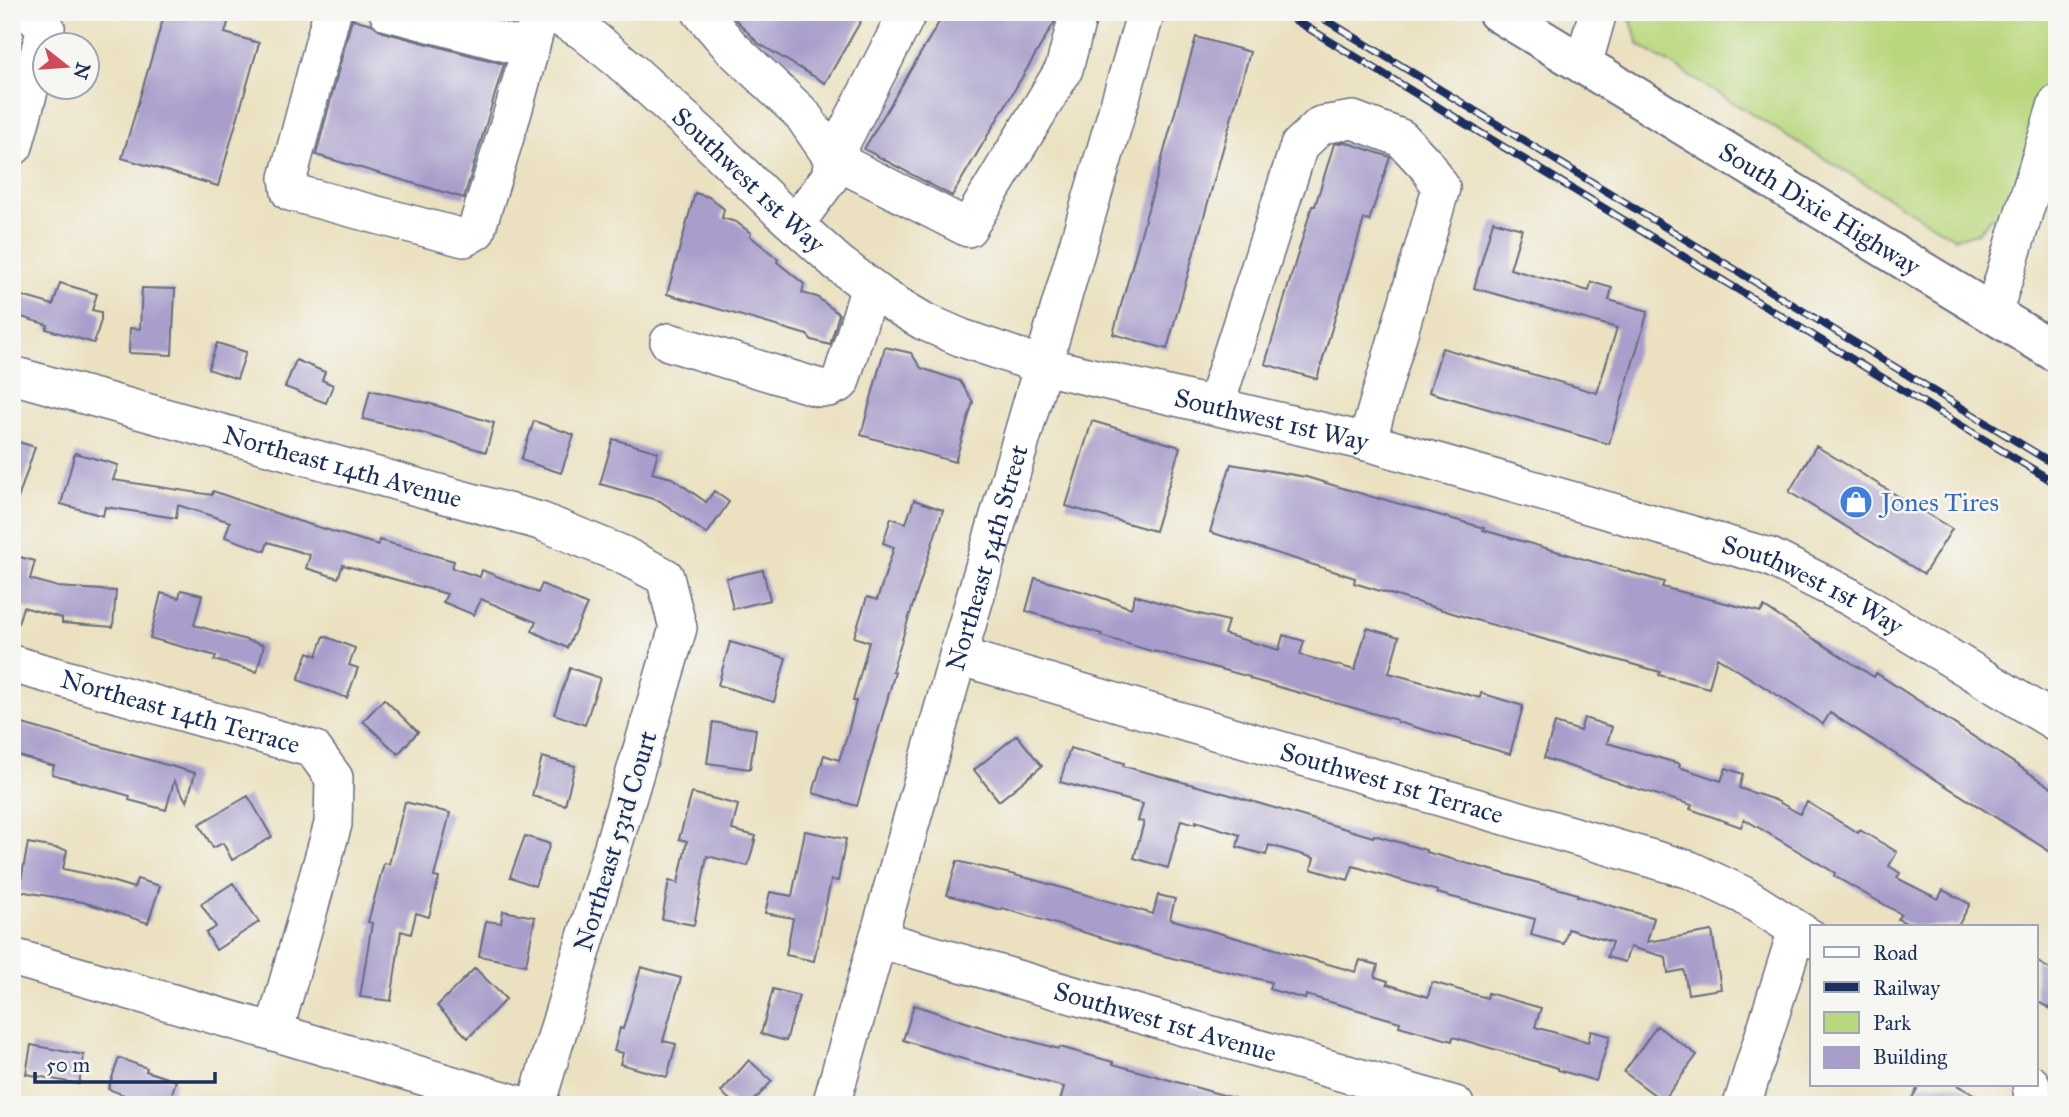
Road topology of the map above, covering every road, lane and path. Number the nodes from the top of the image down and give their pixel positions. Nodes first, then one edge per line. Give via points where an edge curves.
1 (29, 12) edge
2 (332, 12) edge
3 (388, 12) edge
4 (540, 12) edge
5 (550, 12) edge
6 (701, 12) edge
7 (908, 12) edge
8 (1079, 12) edge
9 (1146, 12) edge
10 (1497, 12) edge
11 (1598, 12) edge
12 (530, 49) junction
13 (1583, 65) junction
14 (2057, 104) edge
15 (12, 146) edge
16 (833, 159) junction
17 (795, 225) junction
18 (870, 287) junction
19 (1993, 314) junction
20 (669, 342) dead end
21 (2057, 353) edge
22 (1044, 366) junction
23 (12, 375) edge
24 (1215, 406) junction
25 (1367, 442) junction
26 (665, 577) joint
27 (958, 656) junction
28 (12, 664) edge
29 (2057, 723) edge
30 (1805, 935) edge
31 (878, 939) junction
32 (12, 957) edge
33 (274, 1032) junction
34 (520, 1105) edge
35 (536, 1105) edge
36 (831, 1105) edge
37 (1455, 1105) edge
38 (1742, 1105) edge

1 - 15 street via 46,28
2 - 12 street via 288,178 290,192 464,238 476,231
3 - 12 street
4 - 12 street
5 - 17 street, Southwest 1st Way via 619,60
6 - 16 street via 802,114
7 - 16 street
8 - 16 street via 1064,69 968,228
9 - 22 street, Northeast 54th Street
10 - 13 main road, South Dixie Highway
11 - 13 street
13 - 19 main road, South Dixie Highway
14 - 19 street
16 - 17 street via 830,177
17 - 18 street, Southwest 1st Way
18 - 20 street via 840,383 829,388
18 - 22 street, Southwest 1st Way via 923,321
19 - 21 main road, South Dixie Highway
22 - 24 street, Southwest 1st Way
22 - 27 street, Northeast 54th Street
23 - 26 street, Northeast 14th Avenue via 540,521
24 - 25 street, Southwest 1st Way
24 - 25 street via 1299,146 1321,125 1353,120 1401,138 1441,188
25 - 29 street, Southwest 1st Way via 1770,557 1850,597
26 - 35 street, Northeast 53rd Court via 678,628
27 - 30 street, Southwest 1st Terrace via 1690,870 1743,895
27 - 31 street, Northeast 54th Street
28 - 33 street, Northeast 14th Terrace via 313,749 334,778 333,824
30 - 38 street
31 - 36 street, Northeast 54th Street
31 - 37 street, Southwest 1st Avenue
32 - 33 street
33 - 34 street

